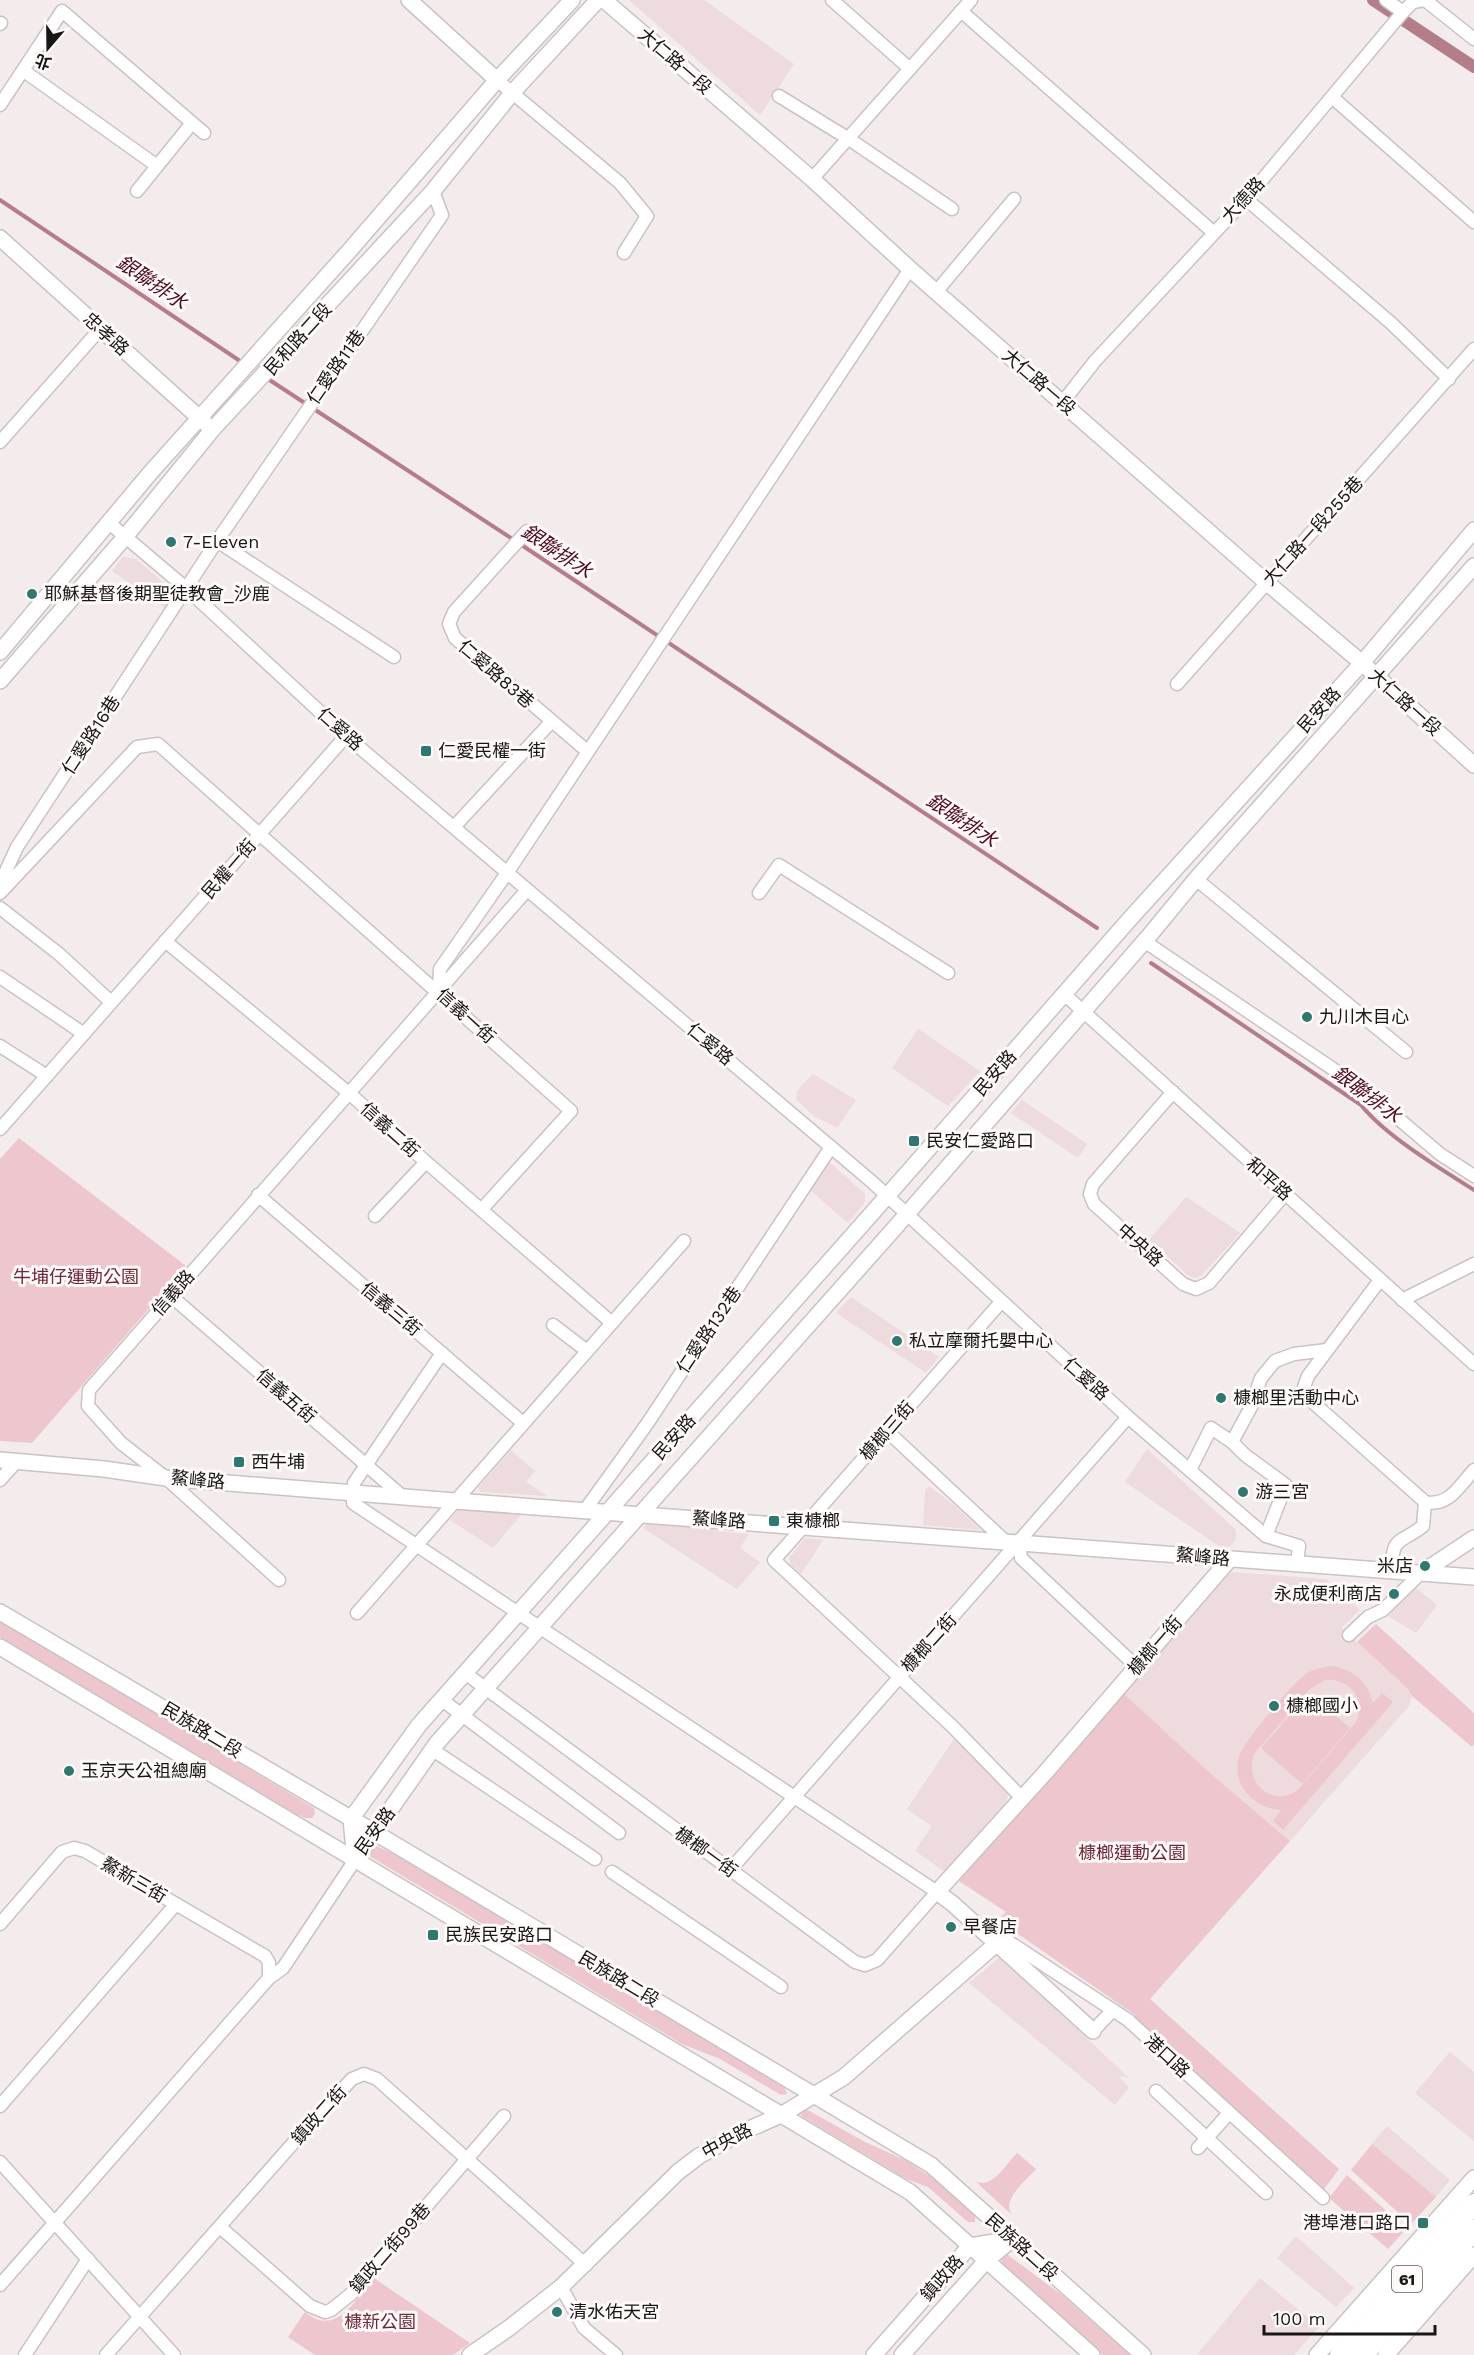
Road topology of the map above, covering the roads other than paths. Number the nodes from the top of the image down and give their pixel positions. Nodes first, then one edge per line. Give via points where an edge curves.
1 (409, 0) edge
2 (572, 0) edge
3 (598, 0) edge
4 (604, 0) edge
5 (832, 0) edge
6 (971, 0) edge
7 (1386, 0) edge
8 (1424, 0) edge
9 (961, 11) junction
10 (1403, 12) junction
11 (1474, 39) edge
12 (909, 68) junction
13 (24, 71) junction
14 (497, 80) junction
15 (513, 93) junction
16 (779, 96) dead end
17 (1332, 97) junction
18 (0, 105) edge
19 (192, 123) junction
20 (204, 134) dead end
21 (849, 139) junction
22 (157, 166) junction
23 (812, 179) junction
24 (433, 190) junction
25 (137, 191) dead end
26 (1014, 199) dead end
27 (1246, 199) junction
28 (952, 209) dead end
29 (1474, 222) edge
30 (1214, 232) junction
31 (0, 238) edge
32 (350, 250) junction
33 (624, 253) dead end
34 (365, 266) junction
35 (910, 269) junction
36 (936, 292) junction
37 (100, 328) junction
38 (1474, 349) edge
39 (1449, 379) junction
40 (1062, 403) junction
41 (199, 418) junction
42 (212, 430) junction
43 (0, 442) edge
44 (108, 522) junction
45 (1474, 530) edge
46 (524, 534) dead end
47 (125, 537) junction
48 (217, 541) junction
49 (1474, 566) edge
50 (1266, 582) junction
51 (187, 589) junction
52 (0, 652) edge
53 (394, 657) dead end
54 (1362, 663) junction
55 (1376, 676) junction
56 (0, 681) edge
57 (1177, 684) dead end
58 (551, 722) junction
59 (346, 736) junction
60 (587, 751) junction
61 (1472, 759) edge
62 (454, 827) junction
63 (261, 833) junction
64 (1180, 866) junction
65 (507, 873) junction
66 (1196, 879) junction
67 (0, 884) edge
68 (527, 890) junction
69 (0, 893) edge
70 (759, 893) dead end
71 (0, 908) edge
72 (165, 941) junction
73 (1144, 941) junction
74 (948, 973) dead end
75 (0, 977) edge
76 (439, 992) junction
77 (1064, 994) junction
78 (111, 1002) junction
79 (1083, 1011) junction
80 (84, 1034) junction
81 (0, 1046) edge
82 (1406, 1052) dead end
83 (46, 1076) junction
84 (1173, 1092) junction
85 (350, 1094) junction
86 (5, 1115) edge
87 (0, 1129) edge
88 (831, 1147) junction
89 (426, 1162) junction
90 (1474, 1176) edge
91 (1285, 1194) junction
92 (258, 1195) junction
93 (887, 1196) junction
94 (482, 1209) junction
95 (906, 1214) junction
96 (375, 1216) dead end
97 (684, 1241) dead end
98 (1474, 1264) edge
99 (1380, 1280) junction
100 (171, 1296) junction
101 (1402, 1300) junction
102 (1001, 1302) junction
103 (612, 1323) junction
104 (553, 1325) dead end
105 (1327, 1350) junction
106 (587, 1351) junction
107 (442, 1353) junction
108 (1474, 1364) edge
109 (1128, 1417) junction
110 (523, 1423) junction
111 (887, 1431) junction
112 (1232, 1442) junction
113 (0, 1460) edge
114 (17, 1461) junction
115 (366, 1465) junction
116 (1190, 1470) junction
117 (1474, 1470) edge
118 (166, 1478) junction
119 (0, 1480) edge
120 (354, 1492) junction
121 (402, 1496) junction
122 (455, 1501) junction
123 (1425, 1502) junction
124 (585, 1510) junction
125 (608, 1513) junction
126 (640, 1514) junction
127 (804, 1526) junction
128 (1266, 1536) junction
129 (1474, 1538) edge
130 (1012, 1541) junction
131 (416, 1545) junction
132 (1229, 1560) junction
133 (1297, 1564) junction
134 (1391, 1571) junction
135 (1420, 1573) junction
136 (1474, 1577) edge
137 (279, 1580) dead end
138 (0, 1612) edge
139 (519, 1612) junction
140 (357, 1613) dead end
141 (540, 1627) junction
142 (1349, 1635) dead end
143 (0, 1647) edge
144 (1137, 1667) junction
145 (465, 1673) junction
146 (899, 1677) junction
147 (486, 1689) junction
148 (442, 1700) junction
149 (462, 1715) junction
150 (433, 1750) junction
151 (795, 1796) junction
152 (1022, 1798) junction
153 (351, 1819) junction
154 (374, 1832) junction
155 (619, 1833) dead end
156 (595, 1859) dead end
157 (355, 1860) junction
158 (730, 1870) junction
159 (612, 1872) dead end
160 (937, 1892) junction
161 (176, 1904) junction
162 (0, 1924) edge
163 (996, 1944) junction
164 (269, 1978) junction
165 (781, 1987) dead end
166 (1113, 2010) junction
167 (1093, 2031) joint
168 (1156, 2091) dead end
169 (814, 2096) junction
170 (0, 2106) edge
171 (1229, 2113) junction
172 (781, 2115) junction
173 (504, 2116) dead end
174 (1207, 2138) junction
175 (1198, 2148) dead end
176 (468, 2159) junction
177 (0, 2162) edge
178 (1474, 2178) edge
179 (1266, 2193) dead end
180 (1323, 2198) dead end
181 (1474, 2204) edge
182 (55, 2223) junction
183 (220, 2227) junction
184 (1474, 2229) edge
185 (1012, 2239) junction
186 (970, 2246) junction
187 (1474, 2255) edge
188 (88, 2259) junction
189 (986, 2261) junction
190 (586, 2265) junction
191 (0, 2285) edge
192 (561, 2287) junction
193 (139, 2318) junction
194 (25, 2355) edge
195 (106, 2355) edge
196 (174, 2355) edge
197 (470, 2355) edge
198 (616, 2355) edge
199 (874, 2355) edge
200 (902, 2355) edge
201 (1092, 2355) edge
202 (1143, 2355) edge
203 (1317, 2355) edge
204 (1340, 2355) edge
205 (1363, 2355) edge
206 (1386, 2355) edge

1 - 14 street
2 - 14 street, 民和路二段
3 - 15 street, 民和路二段
4 - 23 street, 大仁路一段
5 - 12 street
6 - 9 street
7 - 10 street
8 - 10 street, 大德路 via 1413,2
8 - 11 street, 大德路
9 - 12 street
9 - 30 street
10 - 17 street, 大德路
12 - 21 street
13 - 18 street
13 - 19 street via 62,11
13 - 22 street
14 - 15 street
14 - 32 street, 民和路二段
15 - 24 street, 民和路二段
15 - 33 street via 620,183 647,216
16 - 21 street
17 - 27 street, 大德路
17 - 29 street
19 - 20 street
19 - 22 street
21 - 23 street
21 - 28 street
22 - 25 street
23 - 35 street, 大仁路一段
24 - 34 street, 民和路二段
24 - 48 street, 仁愛路11巷 via 442,214
26 - 36 street
27 - 30 street, 大德路
27 - 39 street via 1391,323
30 - 40 street, 大德路 via 1095,361
31 - 37 street, 忠孝路
32 - 34 street
32 - 41 street, 民和路二段
34 - 42 street, 民和路二段
35 - 36 street, 大仁路一段
35 - 60 street
36 - 40 street, 大仁路一段
37 - 41 street, 忠孝路
37 - 43 street
38 - 39 street, 大仁路一段255巷
39 - 50 street, 大仁路一段255巷
40 - 50 street, 大仁路一段
41 - 42 street, 忠孝路
41 - 44 street, 民和路二段
42 - 47 street, 民和路二段
44 - 47 street, 仁愛路
44 - 52 street, 民和路二段
45 - 54 street, 民安路
46 - 58 street, 仁愛路83巷 via 454,612 449,624 455,638
47 - 51 street, 仁愛路
47 - 56 street, 民和路二段
48 - 51 street, 仁愛路11巷
48 - 53 street
49 - 55 street, 民安路
50 - 54 street, 大仁路一段
50 - 57 street, 大仁路一段255巷
51 - 59 street, 仁愛路
51 - 67 street, 仁愛路16巷 via 17,847
54 - 55 street, 大仁路一段
54 - 64 street, 民安路
55 - 61 street, 大仁路一段
55 - 66 street, 民安路
58 - 60 street, 仁愛路83巷
58 - 62 street
59 - 62 street, 仁愛路
59 - 63 street, 民權一街
60 - 65 street
62 - 65 street, 仁愛路
63 - 69 street, 信義一街 via 158,744 137,747
63 - 72 street, 民權一街
63 - 76 street, 信義一街
64 - 66 street
64 - 77 street, 民安路
65 - 68 street, 仁愛路
65 - 76 street via 440,969
66 - 73 street, 民安路
66 - 82 street
68 - 76 street, 信義路
68 - 88 street, 仁愛路
70 - 74 street via 779,865
71 - 78 street via 59,954
72 - 78 street, 民權一街
72 - 85 street, 信義二街
73 - 79 street, 民安路
73 - 90 street via 1375,1099 1440,1154
75 - 80 street
76 - 85 street, 信義路
76 - 94 street, 信義一街 via 571,1111
77 - 79 street, 和平路
77 - 93 street, 民安路
78 - 80 street, 民權一街
79 - 84 street, 和平路
79 - 95 street, 民安路
80 - 83 street, 民權一街
81 - 83 street
83 - 86 street, 民權一街
84 - 91 street, 和平路
84 - 91 street, 中央路 via 1093,1184 1090,1194 1094,1204 1182,1284 1196,1289 1209,1283
85 - 89 street, 信義二街
85 - 92 street, 信義路
86 - 87 street, 民權一街
88 - 93 street, 仁愛路
88 - 124 street, 仁愛路132巷 via 647,1424
89 - 94 street, 信義二街
89 - 96 street
91 - 99 street, 和平路
92 - 100 street, 信義路
92 - 107 street, 信義三街
93 - 95 street, 仁愛路
93 - 125 street, 民安路
94 - 103 street, 信義二街
95 - 102 street, 仁愛路
95 - 126 street, 民安路
97 - 103 street
98 - 101 street
99 - 101 street, 和平路
99 - 105 street
100 - 115 street, 信義五街
100 - 118 street, 信義路 via 89,1390 88,1406 122,1443
101 - 108 street, 和平路
102 - 109 street, 仁愛路
102 - 111 street, 槺榔三街
103 - 106 street
104 - 106 street
105 - 112 street via 1275,1361 1261,1378
105 - 123 street via 1308,1376 1304,1387 1308,1398
106 - 110 street
107 - 110 street, 信義三街
107 - 115 street
109 - 116 street, 仁愛路
109 - 130 street, 槺榔二街
110 - 122 street
111 - 127 street, 槺榔三街
111 - 130 street
112 - 116 street via 1211,1428
112 - 128 street via 1286,1485
113 - 114 street, 鰲峰路
114 - 118 street, 鰲峰路
114 - 119 street
115 - 120 street via 354,1483
115 - 121 street, 信義五街
116 - 128 street, 仁愛路
117 - 123 street via 1448,1499 1437,1504
118 - 120 street, 鰲峰路
118 - 137 street, 信義路
120 - 121 street, 鰲峰路
120 - 131 street via 353,1503
121 - 122 street, 鰲峰路
122 - 124 street, 鰲峰路
122 - 131 street
123 - 134 street via 1423,1526 1395,1544
124 - 125 street, 鰲峰路
125 - 126 street, 鰲峰路
125 - 139 street, 民安路
126 - 127 street, 鰲峰路
126 - 141 street, 民安路
127 - 130 street, 鰲峰路
127 - 146 street, 槺榔三街 via 774,1560
128 - 133 street, 仁愛路 via 1299,1546
129 - 135 street
130 - 132 street, 鰲峰路
130 - 144 street via 1021,1558
130 - 146 street, 槺榔二街
131 - 139 street
131 - 140 street
132 - 133 street, 鰲峰路
132 - 144 street, 槺榔一街
133 - 134 street, 鰲峰路
134 - 135 street, 鰲峰路
135 - 136 street, 鰲峰路
135 - 142 street via 1383,1610 1368,1617
138 - 153 street, 民族路二段
139 - 141 street
139 - 145 street, 民安路
141 - 147 street, 民安路
141 - 151 street
143 - 157 street, 民族路二段
144 - 152 street, 槺榔一街
145 - 147 street, 槺榔一街
145 - 148 street, 民安路
146 - 151 street, 槺榔二街
146 - 152 street
147 - 149 street, 民安路
147 - 158 street, 槺榔一街
148 - 149 street
148 - 153 street, 民安路 via 419,1725
149 - 150 street, 民安路
149 - 155 street
150 - 154 street, 民安路
150 - 156 street
151 - 158 street, 槺榔二街
151 - 160 street
152 - 160 street, 槺榔一街
153 - 154 street, 民族路二段
153 - 157 street, 民安路
154 - 157 street, 民安路
154 - 169 street, 民族路二段
157 - 164 street via 283,1968
157 - 172 street, 民族路二段
158 - 160 street, 槺榔一街 via 855,1962 865,1965 877,1960
159 - 165 street
160 - 163 street
161 - 162 street, 鰲新三街 via 74,1848 62,1852
161 - 164 street, 鰲新三街 via 265,1956
161 - 170 street
163 - 166 street, 港口路 via 1003,1938
163 - 167 street
163 - 169 street, 中央路 via 844,2077
164 - 182 street
166 - 167 street
166 - 171 street, 港口路
168 - 174 street
169 - 172 street, 中央路
169 - 185 street, 民族路二段 via 931,2165
171 - 174 street
171 - 180 street, 港口路
172 - 186 street, 民族路二段 via 910,2192
172 - 190 street, 中央路 via 693,2160
173 - 176 street
174 - 175 street
174 - 179 street
176 - 183 street, 鎮政二街99巷 via 351,2294 325,2312 310,2306
176 - 183 street, 鎮政二街 via 377,2079 371,2075 356,2076
176 - 190 street, 鎮政二街
177 - 182 street
178 - 203 street
181 - 204 highway, 61
182 - 188 street
182 - 191 street
183 - 193 street, 鎮政二街
184 - 205 highway, 61
185 - 186 street, 鎮政路
185 - 189 street, 鎮政路
185 - 202 street, 民族路二段
186 - 189 street, 民族路二段
186 - 199 street, 鎮政路
187 - 206 street
188 - 193 street
188 - 194 street
189 - 200 street, 鎮政路
189 - 201 street, 民族路二段
190 - 192 street, 中央路
192 - 197 street, 中央路
192 - 198 street via 584,2328
193 - 195 street, 鎮政二街
193 - 196 street

